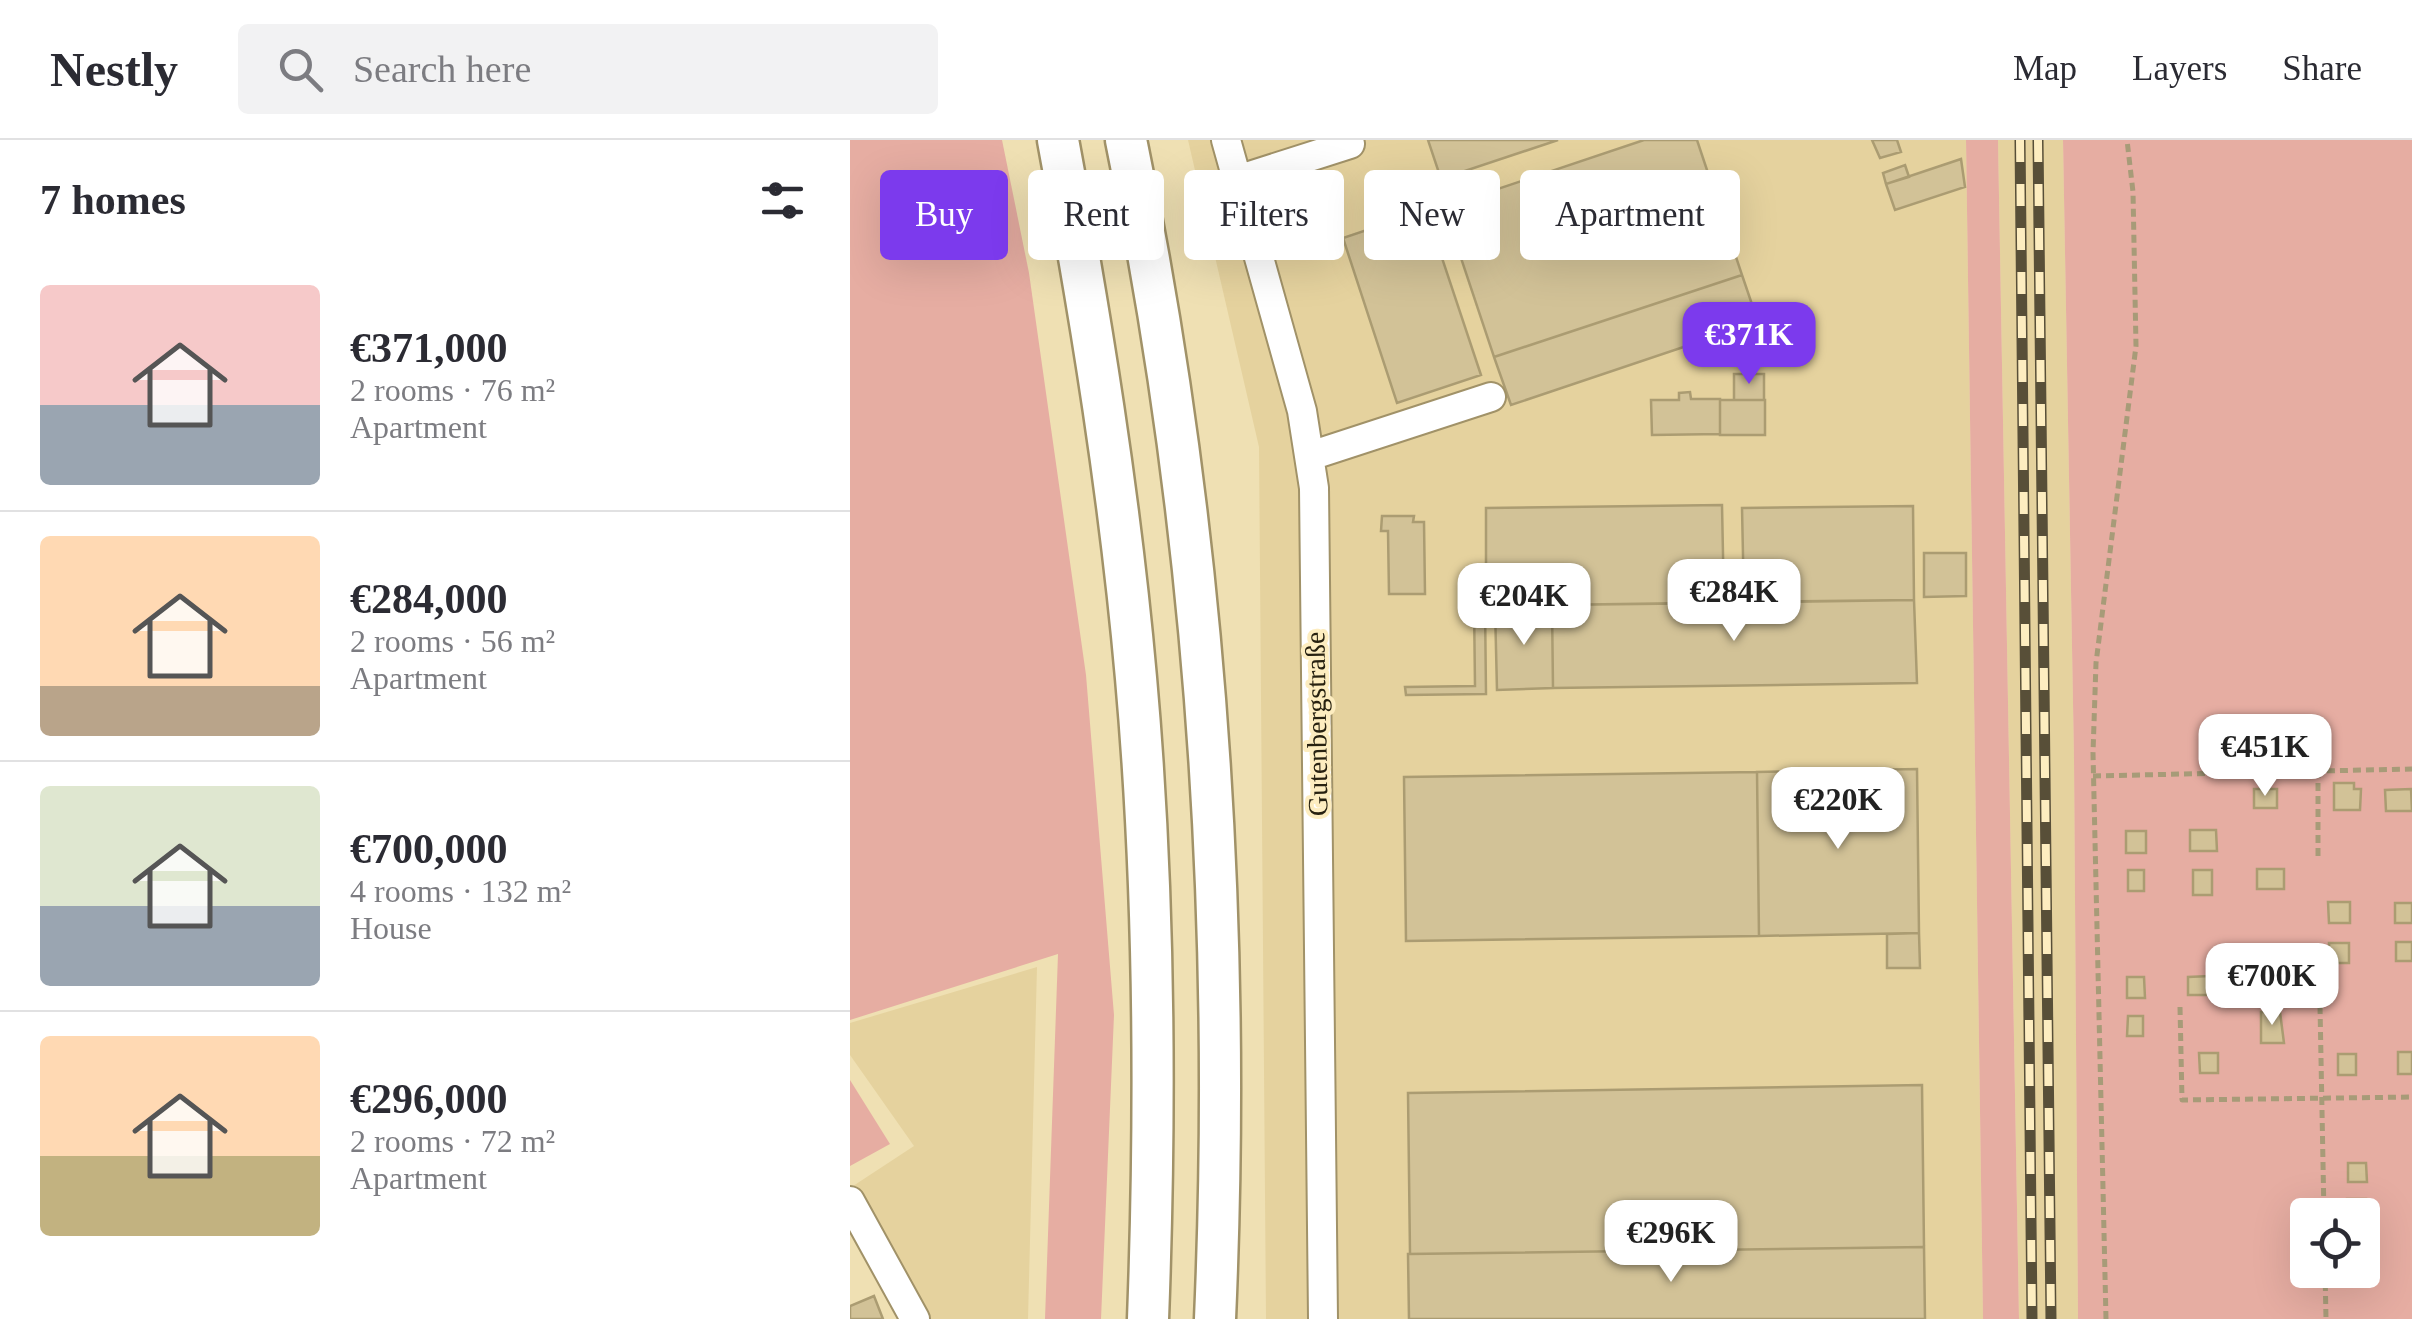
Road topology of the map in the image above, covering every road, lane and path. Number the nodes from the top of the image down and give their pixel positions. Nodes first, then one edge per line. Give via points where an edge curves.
1 (1058, 140) edge
2 (1126, 140) edge
3 (1226, 140) edge
4 (2127, 140) edge
5 (1350, 144) dead end
6 (1234, 170) edge
7 (1268, 170) edge
8 (1260, 260) edge
9 (1491, 398) dead end
10 (1310, 456) junction
11 (2412, 769) edge
12 (2318, 770) junction
13 (2092, 776) junction
14 (2318, 859) dead end
15 (2320, 1006) dead end
16 (2180, 1007) dead end
17 (2412, 1097) edge
18 (2322, 1098) junction
19 (2324, 1198) edge
20 (850, 1201) edge
21 (2325, 1288) edge
22 (914, 1319) edge
23 (1148, 1319) edge
24 (1215, 1319) edge
25 (1324, 1319) edge
26 (2106, 1319) edge
27 (2326, 1319) edge

1 - 23 highway via 1098,360 1136,679 1152,934
2 - 24 highway via 1163,342 1202,665 1218,925
3 - 6 street, Gutenbergstraße
4 - 13 path via 2136,346 2096,663
5 - 7 street
8 - 10 street, Gutenbergstraße
9 - 10 street
10 - 25 street, Gutenbergstraße
11 - 12 path
12 - 13 path
12 - 14 path
13 - 26 path
15 - 18 path
16 - 18 path via 2182,1100
17 - 18 path
18 - 19 path
20 - 22 street
21 - 27 path

